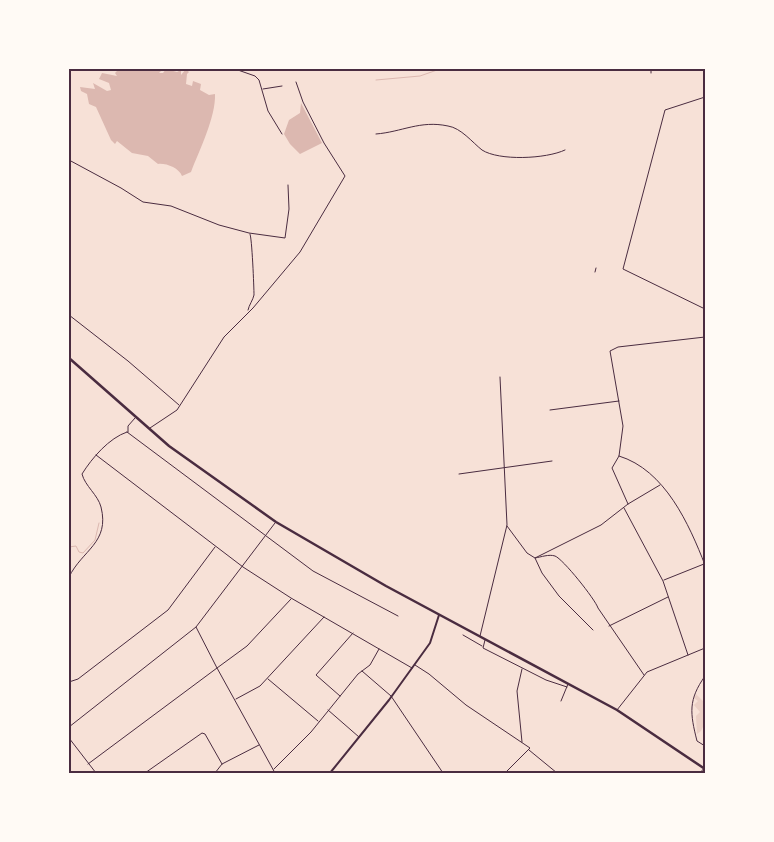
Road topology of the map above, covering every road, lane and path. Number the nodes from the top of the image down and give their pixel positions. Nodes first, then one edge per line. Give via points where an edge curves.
1 (235, 69) edge
2 (652, 69) edge
3 (651, 73) dead end
4 (296, 82) dead end
5 (282, 86) dead end
6 (263, 89) junction
7 (705, 97) edge
8 (282, 134) dead end
9 (376, 134) dead end
10 (565, 150) dead end
11 (69, 160) edge
12 (288, 185) dead end
13 (250, 233) junction
14 (596, 268) dead end
15 (595, 272) dead end
16 (705, 310) edge
17 (248, 311) junction
18 (69, 315) edge
19 (705, 337) edge
20 (69, 358) edge
21 (500, 378) dead end
22 (619, 400) junction
23 (180, 406) junction
24 (550, 410) dead end
25 (136, 417) junction
26 (149, 428) junction
27 (127, 432) junction
28 (96, 455) junction
29 (619, 456) junction
30 (552, 462) dead end
31 (504, 467) junction
32 (459, 474) dead end
33 (660, 485) junction
34 (628, 504) junction
35 (624, 508) junction
36 (276, 522) junction
37 (507, 525) junction
38 (266, 537) junction
39 (215, 546) junction
40 (535, 558) junction
41 (705, 564) edge
42 (243, 567) junction
43 (69, 577) edge
44 (663, 581) junction
45 (668, 597) junction
46 (291, 598) junction
47 (439, 615) junction
48 (324, 616) junction
49 (398, 616) dead end
50 (609, 626) junction
51 (196, 628) junction
52 (593, 630) dead end
53 (354, 632) junction
54 (464, 635) dead end
55 (480, 636) junction
56 (485, 639) junction
57 (483, 646) junction
58 (379, 648) junction
59 (705, 648) edge
60 (688, 655) junction
61 (414, 667) junction
62 (218, 668) junction
63 (522, 669) junction
64 (362, 671) junction
65 (644, 675) junction
66 (705, 676) edge
67 (268, 678) junction
68 (69, 682) edge
69 (567, 686) junction
70 (340, 696) junction
71 (391, 696) junction
72 (236, 699) junction
73 (561, 701) dead end
74 (327, 710) junction
75 (617, 710) junction
76 (318, 721) junction
77 (69, 727) edge
78 (69, 738) edge
79 (359, 738) junction
80 (522, 742) junction
81 (260, 744) junction
82 (705, 746) edge
83 (529, 750) junction
84 (88, 764) junction
85 (222, 764) junction
86 (705, 768) edge
87 (273, 769) junction
88 (96, 773) edge
89 (145, 773) edge
90 (215, 773) edge
91 (275, 773) edge
92 (330, 773) edge
93 (443, 773) edge
94 (506, 773) edge
95 (557, 773) edge
96 (700, 773) edge

1 - 6 street via 255,76
2 - 3 street
4 - 17 street via 320,134 346,176 300,252
5 - 6 street
6 - 8 street via 268,110
7 - 16 street via 665,110 623,269
9 - 10 street via 428,123 455,128 481,149 501,157 545,155
11 - 13 street via 143,202 171,206
12 - 13 street via 285,238
13 - 17 street via 254,296
14 - 15 street
17 - 23 street via 224,337
18 - 23 street
19 - 22 street via 618,347 610,351
20 - 25 main road
21 - 31 street
22 - 24 street
22 - 29 street via 623,426
23 - 26 street
25 - 26 main road
25 - 27 street
26 - 36 main road via 214,480
27 - 28 street via 118,435
27 - 38 street
28 - 39 street
28 - 43 street via 82,476 102,507 102,532 98,542 74,567
29 - 33 street via 636,462
29 - 34 street via 612,468
30 - 31 street
31 - 32 street
31 - 37 street
33 - 34 street
33 - 41 street via 690,529
34 - 35 street
35 - 40 street via 577,539
35 - 44 street
36 - 38 street
36 - 47 main road
37 - 40 street via 527,553
37 - 55 street
38 - 42 street
38 - 49 street via 313,570
39 - 42 street
39 - 68 street via 168,610 78,679
40 - 50 street via 553,555 563,560 595,599
40 - 52 street via 542,574 559,596
41 - 44 street
42 - 46 street
42 - 51 street
44 - 45 street
45 - 50 street
45 - 60 street
46 - 48 street
46 - 62 street via 246,646
47 - 55 main road
47 - 61 street via 430,643
48 - 53 street
48 - 67 street
50 - 65 street
51 - 62 street
51 - 77 street
53 - 58 street
53 - 70 street via 316,675
54 - 57 street
55 - 56 main road
56 - 57 street
56 - 69 main road
57 - 63 street
58 - 61 street
58 - 64 street via 370,666
59 - 60 street
60 - 65 street
61 - 71 street
61 - 80 street via 429,674 466,706
62 - 72 street
62 - 84 street
63 - 69 street
63 - 80 street via 517,691
64 - 70 street
64 - 71 street
65 - 75 street
66 - 82 street via 694,694 691,708 697,741
67 - 72 street
67 - 76 street
69 - 73 street
69 - 75 main road
70 - 74 street
71 - 79 street
71 - 93 street
72 - 81 street
74 - 76 street
74 - 79 street
75 - 86 main road
76 - 87 street
78 - 84 street
79 - 92 street
80 - 83 street
81 - 85 street
81 - 87 street
83 - 94 street
83 - 95 street
84 - 88 street
85 - 89 street via 202,733
85 - 90 street
86 - 96 street
87 - 91 street

